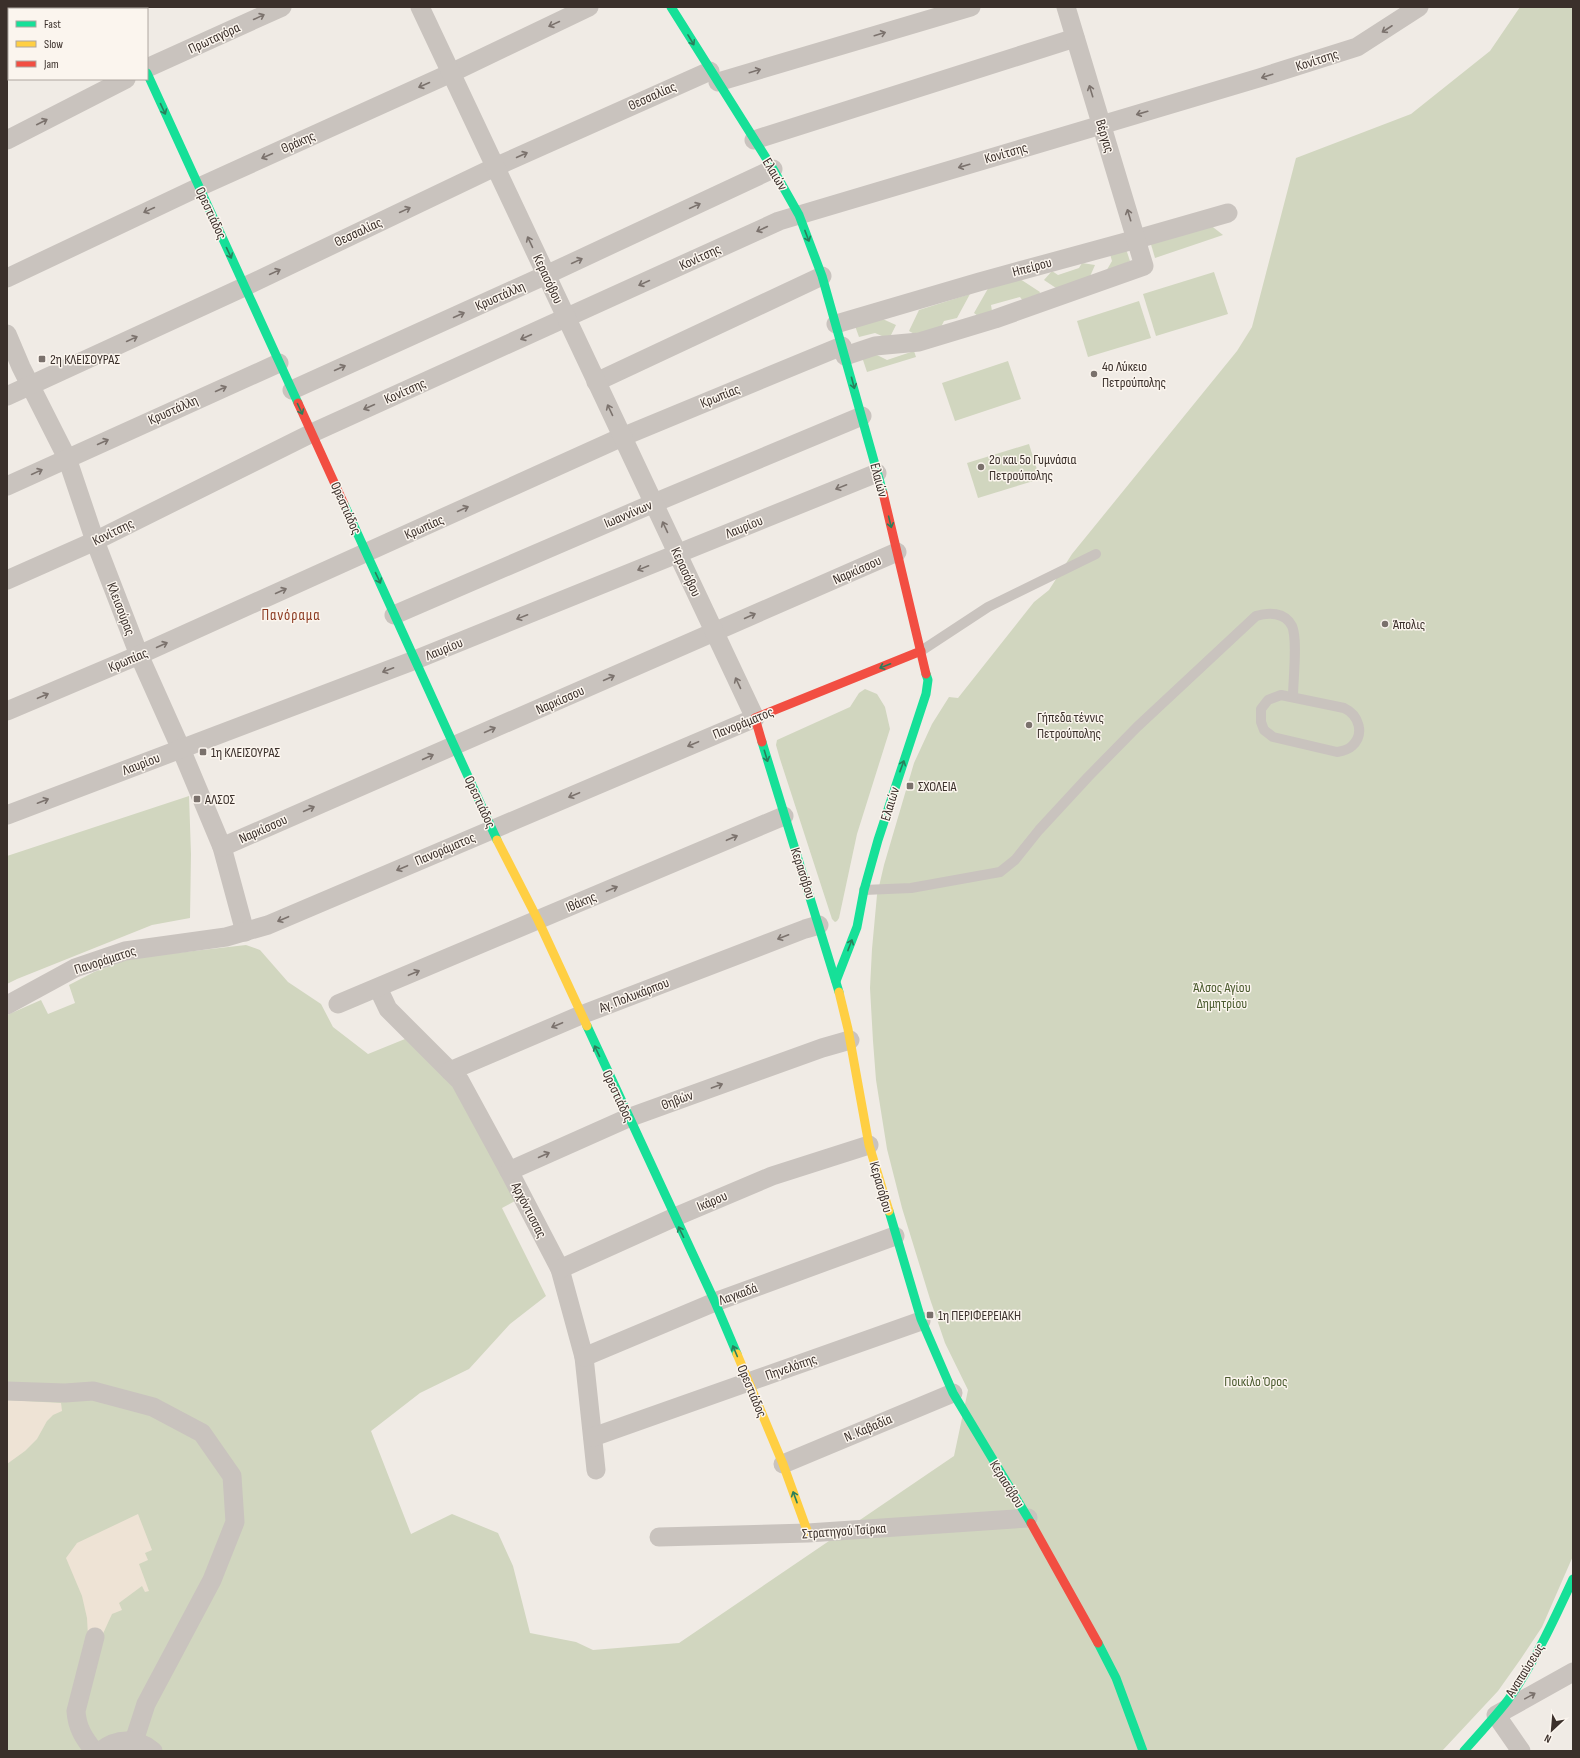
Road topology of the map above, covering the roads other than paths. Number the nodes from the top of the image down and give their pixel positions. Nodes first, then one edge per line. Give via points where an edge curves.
1 (282, 7) edge
2 (420, 7) edge
3 (589, 7) edge
4 (671, 7) edge
5 (971, 7) edge
6 (1066, 7) edge
7 (1420, 7) edge
8 (1075, 38) junction
9 (148, 68) edge
10 (451, 73) junction
11 (148, 76) edge
12 (714, 76) junction
13 (124, 80) edge
14 (1102, 125) junction
15 (7, 140) edge
16 (754, 140) junction
17 (495, 167) junction
18 (773, 169) junction
19 (199, 187) junction
20 (1228, 212) dead end
21 (799, 215) junction
22 (1137, 239) junction
23 (546, 276) junction
24 (822, 276) junction
25 (7, 278) edge
26 (244, 287) junction
27 (567, 318) junction
28 (836, 324) junction
29 (7, 334) edge
30 (844, 351) junction
31 (279, 363) junction
32 (596, 382) junction
33 (31, 385) junction
34 (292, 390) junction
35 (7, 396) edge
36 (862, 416) junction
37 (312, 433) junction
38 (622, 436) junction
39 (67, 458) junction
40 (877, 473) junction
41 (7, 486) edge
42 (654, 503) junction
43 (95, 541) junction
44 (898, 552) junction
45 (366, 553) junction
46 (678, 554) junction
47 (1096, 554) dead end
48 (7, 580) edge
49 (394, 615) junction
50 (715, 632) junction
51 (921, 651) junction
52 (139, 655) junction
53 (415, 660) junction
54 (1293, 697) junction
55 (7, 712) edge
56 (755, 718) junction
57 (454, 746) junction
58 (181, 749) junction
59 (7, 815) edge
60 (784, 816) junction
61 (492, 829) junction
62 (222, 847) junction
63 (864, 890) junction
64 (538, 920) junction
65 (819, 925) junction
66 (245, 932) junction
67 (836, 981) junction
68 (378, 988) junction
69 (338, 1004) dead end
70 (7, 1005) edge
71 (581, 1015) junction
72 (850, 1040) junction
73 (450, 1071) junction
74 (628, 1118) junction
75 (869, 1145) junction
76 (509, 1170) junction
77 (674, 1217) junction
78 (895, 1236) junction
79 (560, 1269) junction
80 (715, 1302) junction
81 (922, 1321) junction
82 (584, 1357) junction
83 (748, 1382) junction
84 (7, 1391) edge
85 (953, 1393) junction
86 (594, 1437) junction
87 (783, 1464) junction
88 (596, 1470) dead end
89 (1028, 1518) junction
90 (808, 1533) junction
91 (659, 1537) dead end
92 (1573, 1579) edge
93 (95, 1637) dead end
94 (1573, 1672) edge
95 (1496, 1715) junction
96 (134, 1740) junction
97 (94, 1751) edge
98 (100, 1751) edge
99 (153, 1751) edge
100 (1143, 1751) edge
101 (1464, 1751) edge
102 (1521, 1751) edge

9 -> 1 street, Πρωταγόρα
2 - 10 street, Κερασόβου
3 -> 10 street, Θράκης
4 -> 12 street, Ελαιών
12 -> 5 street, Θεσσαλίας
6 - 8 street, Βέργας
7 -> 14 street, Κονίτσης via 1357,47
14 -> 8 street, Βέργας
8 - 16 street
10 - 17 street, Κερασόβου
10 -> 19 street, Θράκης
11 -> 19 street, Ορεστιάδος
12 - 16 street, Ελαιών
17 -> 12 street, Θεσσαλίας
15 -> 13 street
14 -> 21 street, Κονίτσης
22 -> 14 street, Βέργας
16 - 18 street, Ελαιών
23 -> 17 street, Κερασόβου
26 -> 17 street, Θεσσαλίας
18 - 21 street, Ελαιών
23 -> 18 street, Κρυστάλλη
19 -> 25 street, Θράκης
19 -> 26 street, Ορεστιάδος
20 - 22 street, Ηπείρου
21 -> 24 street, Ελαιών
21 -> 27 street, Κονίτσης via 779,221
22 - 28 street, Ηπείρου
22 - 30 street, Βέργας via 1144,266 995,319 919,342
23 - 27 street, Κερασόβου
34 -> 23 street, Κρυστάλλη
24 - 28 street, Ελαιών
24 - 32 street
26 - 31 street, Ορεστιάδος
33 -> 26 street, Θεσσαλίας
27 - 32 street, Κερασόβου
27 -> 37 street, Κονίτσης
28 - 30 street, Ελαιών
29 - 33 street, Κλεισούρας
30 -> 36 street, Ελαιών
30 - 38 street, Κρωπίας
31 - 34 street, Ορεστιάδος
39 -> 31 street, Κρυστάλλη
38 -> 32 street, Κερασόβου
33 - 35 street, Θεσσαλίας
33 - 39 street, Κλεισούρας
34 -> 37 street, Ορεστιάδος
36 - 40 street, Ελαιών
36 - 42 street, Ιωαννίνων
37 - 43 street, Κονίτσης
37 - 45 street, Ορεστιάδος
38 - 42 street, Κερασόβου
45 -> 38 street, Κρωπίας
41 -> 39 street, Κρυστάλλη
39 - 43 street, Κλεισούρας
40 -> 44 street, Ελαιών
40 -> 46 street, Λαυρίου
46 -> 42 street, Κερασόβου
42 - 49 street, Ιωαννίνων
43 - 48 street, Κονίτσης
43 - 52 street, Κλεισούρας
50 -> 44 street, Ναρκίσσου
44 - 51 street, Ελαιών
45 -> 49 street, Ορεστιάδος
52 -> 45 street, Κρωπίας
46 - 50 street, Κερασόβου
46 -> 53 street, Λαυρίου
47 - 51 lane via 988,607
49 - 53 street, Ορεστιάδος
56 -> 50 street, Κερασόβου
57 -> 50 street, Ναρκίσσου
51 -> 56 street, Πανοράματος
63 -> 51 street, Ελαιών via 926,694 928,680
55 -> 52 street, Κρωπίας
52 - 58 street, Κλεισούρας
53 - 57 street, Ορεστιάδος
53 -> 58 street, Λαυρίου
54 - 54 lane via 1272,698 1264,704 1260,715 1264,730 1273,736 1337,752 1347,749 1357,740 1360,731 1358,722 1350,711
54 - 63 lane via 1294,637 1291,625 1277,614 1265,613 1256,616 1132,732 1039,830 1015,860 1000,872 911,888
56 -> 60 street, Κερασόβου
56 -> 61 street, Πανοράματος
57 - 61 street, Ορεστιάδος
62 -> 57 street, Ναρκίσσου
59 -> 58 street, Λαυρίου
58 - 62 street, Κλεισούρας
64 -> 60 street, Ιθάκης
60 - 65 street, Κερασόβου
61 - 64 street, Ορεστιάδος
61 -> 66 street, Πανοράματος via 268,925
62 - 66 street, Κλεισούρας
67 -> 63 street, Ελαιών via 857,926
68 -> 64 street, Ιθάκης
64 - 71 street, Ορεστιάδος
65 - 67 street, Κερασόβου
65 -> 71 street, Αγ. Πολυκάρπου
66 - 70 street, Πανοράματος via 125,951 75,968
67 - 72 street, Κερασόβου
68 - 69 street, Ιθάκης
68 - 73 street, Αρχόντισσας via 388,1009
71 -> 73 street, Αγ. Πολυκάρπου
74 -> 71 street, Ορεστιάδος
74 -> 72 street, Θηβών
72 - 75 street, Κερασόβου
73 - 76 street, Αρχόντισσας via 460,1081
76 -> 74 street, Θηβών
74 - 77 street, Ορεστιάδος
75 - 77 street, Ικάρου via 772,1176
75 - 78 street, Κερασόβου
76 - 79 street, Αρχόντισσας
77 - 79 street, Ικάρου
80 -> 77 street, Ορεστιάδος
78 - 80 street, Λαγκαδά
78 - 81 street, Κερασόβου
79 - 82 street, Αρχόντισσας
80 - 82 street, Λαγκαδά
83 -> 80 street, Ορεστιάδος
81 - 83 street, Πηνελόπης
81 - 85 street, Κερασόβου
82 - 86 street, Αρχόντισσας
83 - 86 street, Πηνελόπης
83 - 87 street, Ορεστιάδος
84 - 96 street via 94,1391 153,1407 202,1433 232,1476 235,1522 212,1580 146,1704
85 - 87 street, N. Καβαδία
85 - 89 street, Κερασόβου
86 - 88 street, Αρχόντισσας
90 -> 87 street, Ορεστιάδος
89 - 90 street, Στρατηγού Τσίρκα
89 - 100 street, Κερασόβου via 1116,1678
90 - 91 street, Στρατηγού Τσίρκα
92 - 95 street, Αναπαύσεως via 1540,1647 1523,1677
93 - 97 street via 76,1711 81,1735
95 -> 94 street
95 - 101 street, Αναπαύσεως
95 - 102 street
96 - 98 street via 121,1740 109,1744
96 - 99 street

